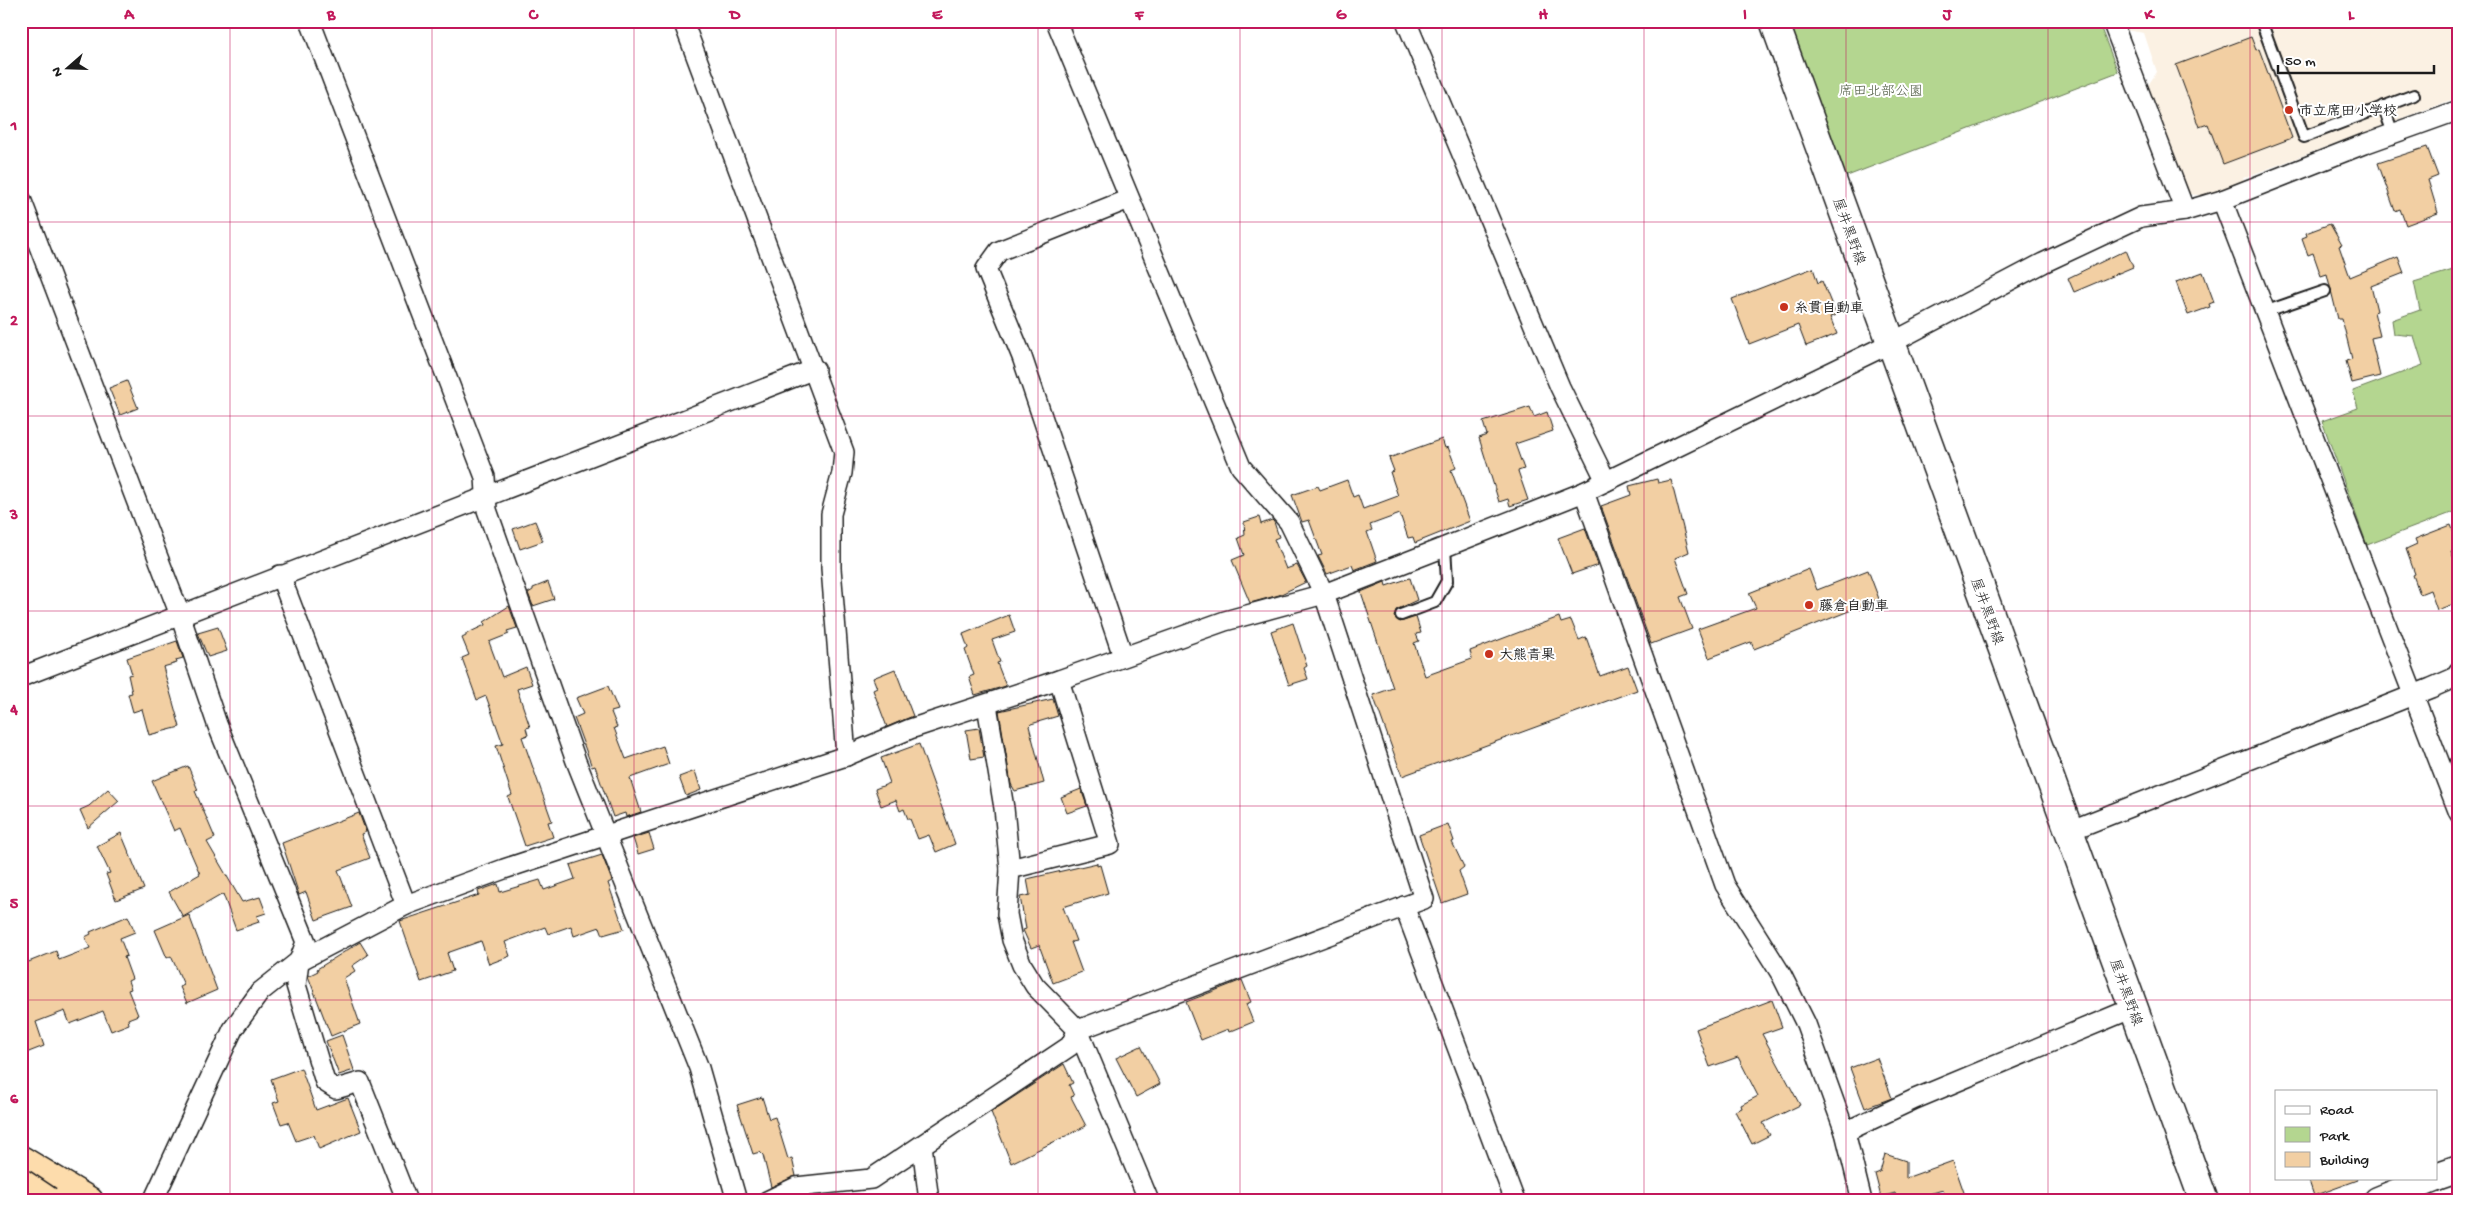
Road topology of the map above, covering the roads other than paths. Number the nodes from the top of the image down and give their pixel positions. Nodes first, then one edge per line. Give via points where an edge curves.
1 (310, 21) edge
2 (683, 21) edge
3 (1056, 21) edge
4 (1406, 21) edge
5 (1774, 21) edge
6 (2112, 21) edge
7 (2261, 21) edge
8 (2414, 95) dead end
9 (2383, 106) junction
10 (2459, 110) edge
11 (2393, 133) junction
12 (21, 199) edge
13 (1129, 199) junction
14 (2222, 200) junction
15 (2185, 211) junction
16 (2325, 291) dead end
17 (2264, 312) junction
18 (1891, 344) junction
19 (815, 369) junction
20 (1606, 481) junction
21 (1584, 492) junction
22 (487, 495) junction
23 (1445, 547) junction
24 (280, 575) junction
25 (1324, 594) junction
26 (180, 615) junction
27 (1401, 616) dead end
28 (1123, 656) junction
29 (2459, 671) edge
30 (21, 677) edge
31 (1060, 680) junction
32 (2412, 696) junction
33 (987, 705) junction
34 (846, 756) junction
35 (2459, 814) edge
36 (2069, 831) junction
37 (606, 835) junction
38 (1010, 869) junction
39 (406, 905) junction
40 (1404, 906) junction
41 (299, 960) junction
42 (2133, 1008) junction
43 (1078, 1030) junction
44 (1845, 1132) junction
45 (922, 1145) junction
46 (21, 1160) edge
47 (2459, 1169) edge
48 (21, 1172) edge
49 (2438, 1177) edge
50 (2430, 1180) edge
51 (21, 1183) edge
52 (32, 1201) edge
53 (48, 1201) edge
54 (89, 1201) edge
55 (153, 1201) edge
56 (407, 1201) edge
57 (737, 1201) edge
58 (766, 1201) edge
59 (929, 1201) edge
60 (1149, 1201) edge
61 (1516, 1201) edge
62 (1862, 1201) edge
63 (2204, 1201) edge
64 (2378, 1201) edge

1 - 22 street via 485,476
2 - 19 street
3 - 13 street
4 - 20 street via 1560,387
5 - 18 main road, 屋井黒野線
6 - 15 street
7 - 9 lane via 2304,137
8 - 9 lane
9 - 11 lane
10 - 11 street
11 - 14 street
12 - 26 street
13 - 25 street via 1241,467 1289,522
13 - 28 street via 999,251 986,269 1022,357
14 - 15 street
14 - 17 street
15 - 18 street via 2141,217 2043,263
16 - 17 lane
17 - 32 street
18 - 20 street
18 - 36 main road, 屋井黒野線
19 - 22 street
19 - 34 street via 844,452 842,474 831,514 831,568
20 - 21 street
21 - 23 street
21 - 44 street via 1725,885 1781,974 1806,1024
22 - 24 street
22 - 37 street via 487,510 576,761
23 - 25 street
23 - 27 lane via 1446,581 1435,602
24 - 26 street
24 - 39 street
25 - 28 street via 1225,621
25 - 40 street via 1424,899
26 - 30 street
26 - 41 street via 217,724 306,942
28 - 31 street
29 - 32 street via 2454,678
31 - 33 street
31 - 38 street via 1110,844
32 - 35 street
32 - 36 street
33 - 34 street via 910,729
33 - 38 street via 1004,808
34 - 37 street
36 - 42 main road, 屋井黒野線
37 - 39 street
37 - 57 street via 698,1068
38 - 43 street via 1007,914 1012,940 1022,965 1035,986
39 - 41 street
40 - 43 street
40 - 61 street
41 - 55 street via 260,992 233,1030
41 - 56 street via 296,985 324,1082 336,1089 360,1082
42 - 44 street via 1915,1099
42 - 63 main road, 屋井黒野線
43 - 45 street via 1070,1046
43 - 60 street
44 - 62 street
45 - 58 street via 871,1179 796,1187
45 - 59 street
46 - 54 highway
47 - 49 main road
48 - 52 main road
50 - 64 main road
51 - 53 highway, bridge

